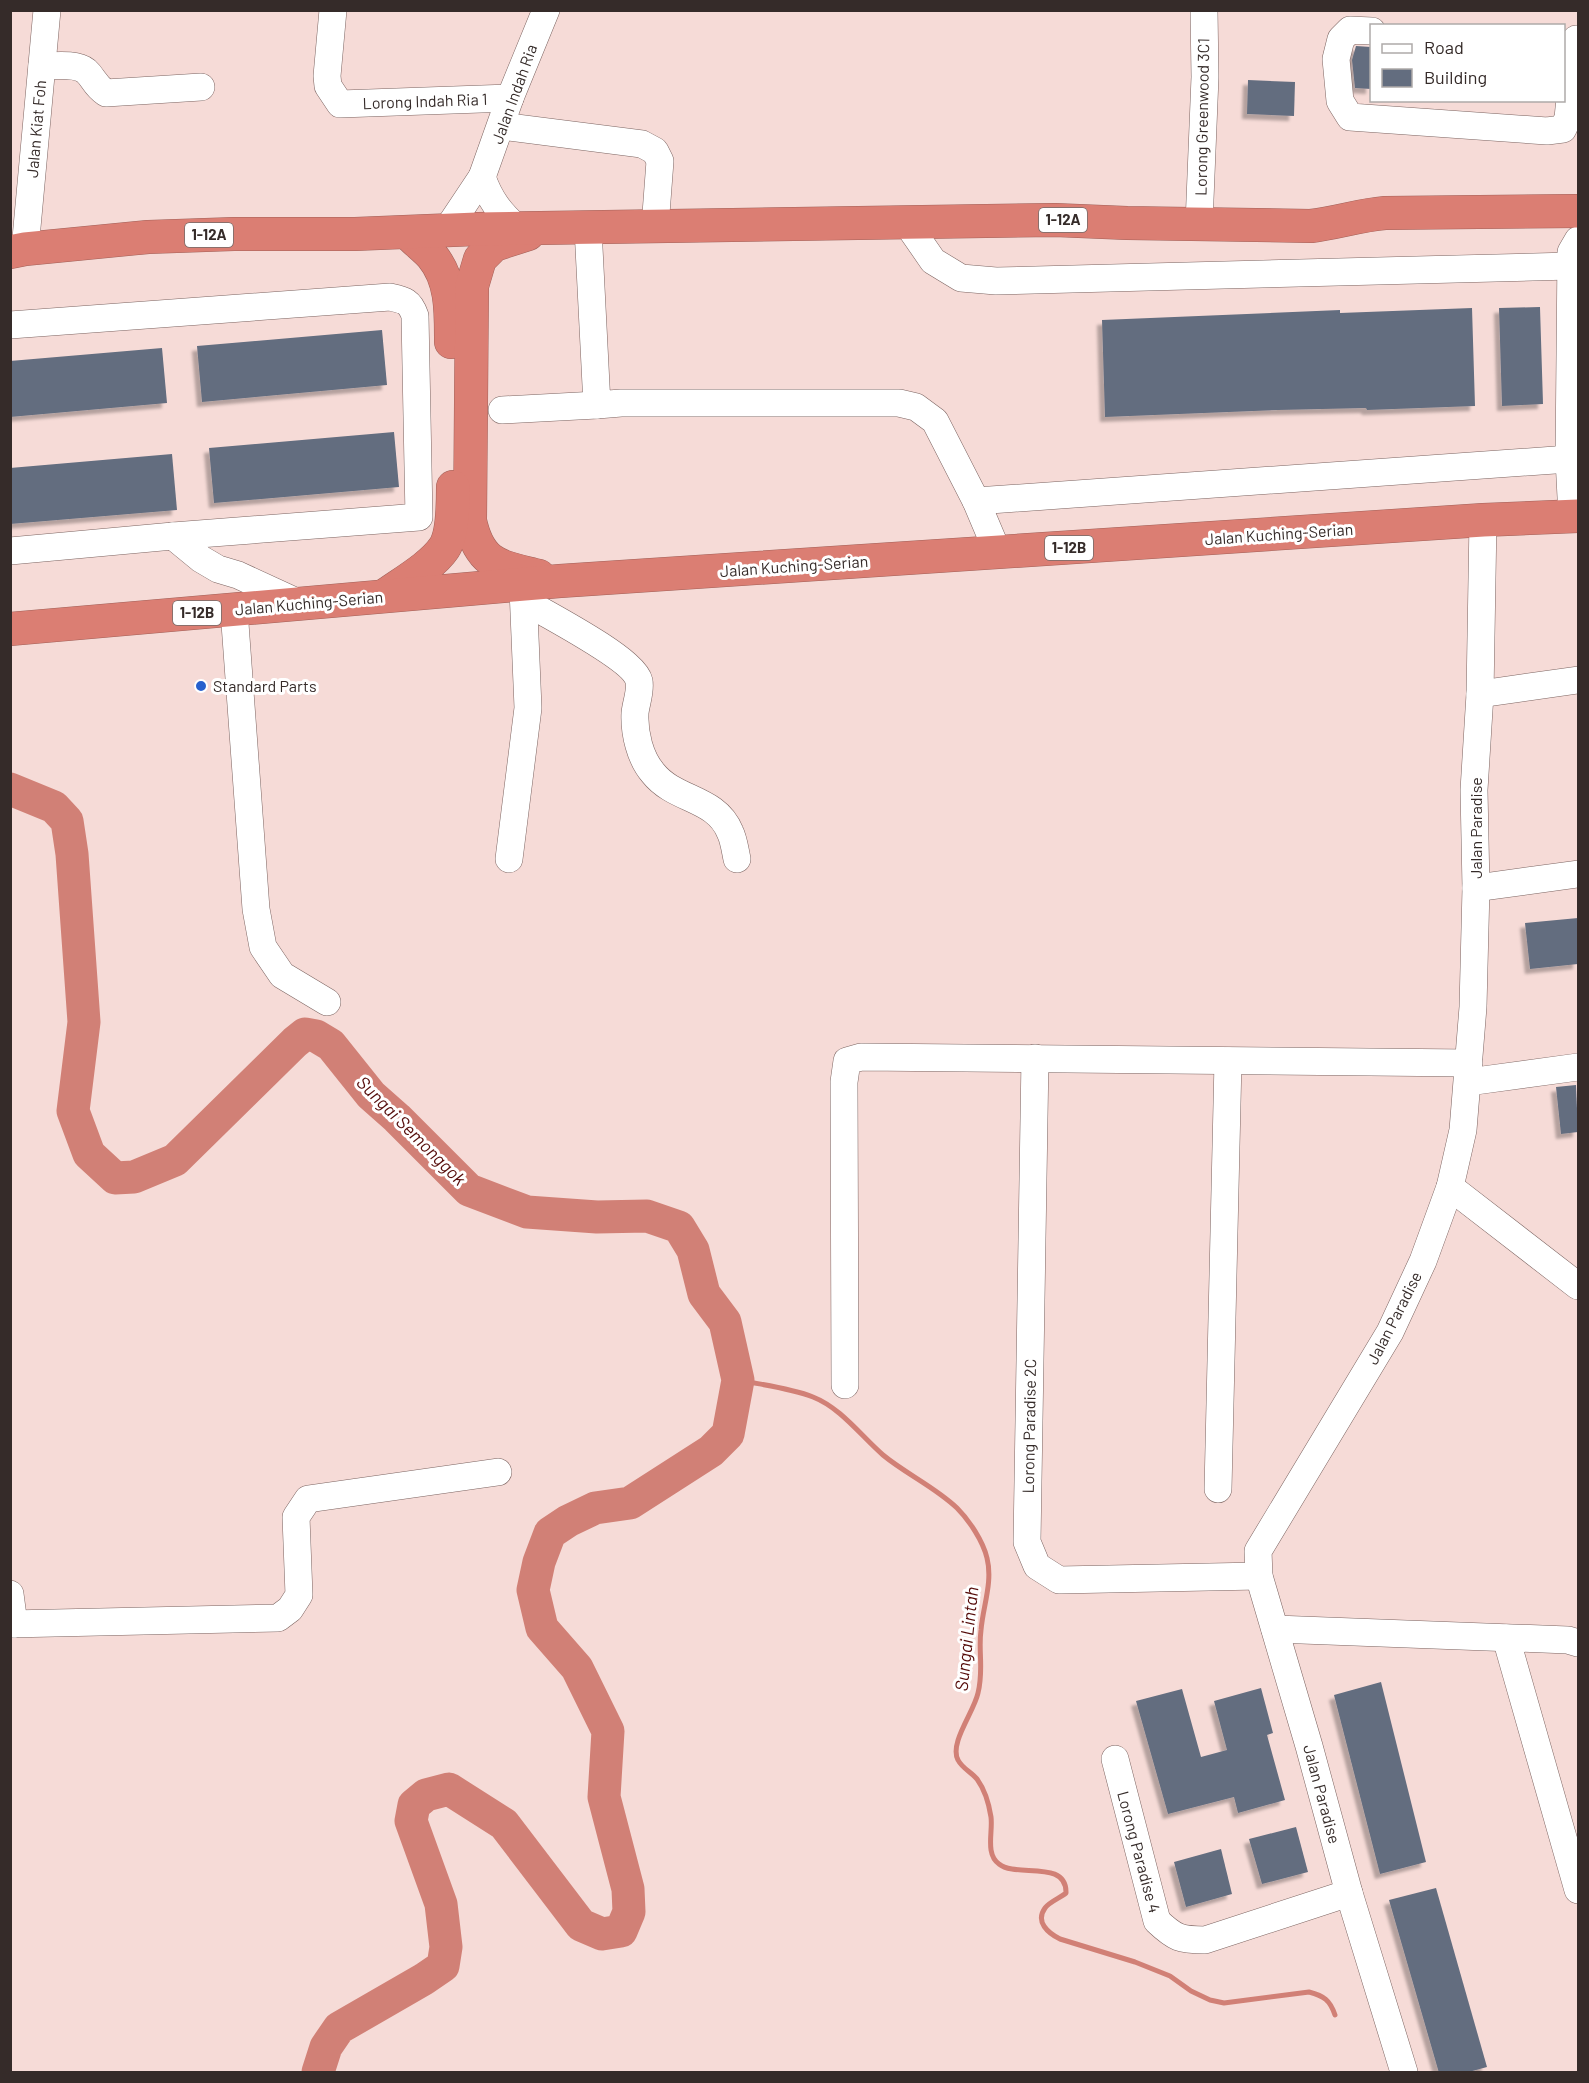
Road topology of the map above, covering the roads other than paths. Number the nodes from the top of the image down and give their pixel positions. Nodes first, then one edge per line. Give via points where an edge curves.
1 (46, 10) edge
2 (333, 10) edge
3 (1204, 10) edge
4 (538, 18) edge
5 (1370, 31) edge
6 (1573, 39) edge
7 (42, 66) junction
8 (201, 87) dead end
9 (510, 98) junction
10 (501, 126) junction
11 (482, 177) junction
12 (1570, 206) edge
13 (906, 222) junction
14 (1199, 224) junction
15 (588, 228) junction
16 (655, 228) junction
17 (533, 229) junction
18 (446, 231) junction
19 (408, 233) junction
20 (1578, 240) edge
21 (15, 256) edge
22 (1570, 266) junction
23 (10, 325) edge
24 (597, 405) junction
25 (502, 410) dead end
26 (1569, 459) junction
27 (976, 501) junction
28 (452, 513) junction
29 (1575, 516) edge
30 (419, 517) junction
31 (1483, 520) junction
32 (173, 536) junction
33 (10, 551) edge
34 (998, 553) junction
35 (560, 581) junction
36 (523, 593) junction
37 (384, 596) junction
38 (301, 604) junction
39 (234, 610) junction
40 (10, 629) edge
41 (1578, 680) edge
42 (1480, 694) junction
43 (509, 859) dead end
44 (737, 859) dead end
45 (1578, 873) edge
46 (1476, 888) junction
47 (327, 1002) dead end
48 (1035, 1058) junction
49 (1228, 1061) junction
50 (1578, 1067) edge
51 (1469, 1073) junction
52 (1450, 1187) junction
53 (1578, 1286) edge
54 (845, 1385) dead end
55 (498, 1472) dead end
56 (1218, 1489) dead end
57 (1259, 1576) junction
58 (10, 1594) edge
59 (13, 1624) edge
60 (1275, 1629) junction
61 (1506, 1638) junction
62 (1578, 1643) edge
63 (1116, 1759) dead end
64 (1578, 1890) edge
65 (1349, 1893) junction
66 (1404, 2073) edge

1 - 7 street, Jalan Kiat Foh
2 - 9 street, Lorong Indah Ria 1 via 327,76 328,86 340,104
3 - 14 street, Lorong Greenwood 3C1
4 - 9 street, Jalan Indah Ria
5 - 6 street via 1350,30 1341,39 1336,58 1340,101 1350,117 1547,131 1563,129 1568,118
7 - 8 street via 78,67 87,71 96,87 106,93
7 - 21 street, Jalan Kiat Foh
9 - 10 street, Jalan Indah Ria
10 - 11 street, Jalan Indah Ria
10 - 16 street via 642,144 655,151 660,161
11 - 17 street via 489,197 507,219
11 - 18 street, Jalan Indah Ria
12 - 14 highway, 1-12A via 1385,213 1311,226
13 - 14 highway, 1-12A via 1055,220
13 - 16 highway, 1-12A
13 - 22 street via 933,261 961,278 996,281
15 - 16 highway, 1-12A
15 - 17 highway, 1-12A
15 - 24 street
17 - 18 highway, 1-12A
17 - 35 highway via 494,244 480,259 472,286 470,521 483,554 500,566
18 - 19 highway, 1-12A
19 - 21 highway, 1-12A via 148,237
19 - 28 highway via 432,256 447,280 451,318
20 - 22 street via 1571,252
22 - 26 street
23 - 30 street via 390,297 405,300 415,316
24 - 25 street
24 - 27 street via 899,403 916,407 935,421
26 - 27 street
26 - 29 street
27 - 34 street
28 - 30 street
28 - 37 highway via 444,548
29 - 31 highway, Jalan Kuching-Serian / 1-12B
30 - 32 street
31 - 34 highway, Jalan Kuching-Serian / 1-12B
31 - 42 street, Jalan Paradise
32 - 33 street
32 - 38 street via 218,569
34 - 35 highway, Jalan Kuching-Serian / 1-12B
35 - 36 highway, Jalan Kuching-Serian / 1-12B
36 - 37 highway, Jalan Kuching-Serian / 1-12B
36 - 43 street via 528,708
36 - 44 street via 634,671 639,682 636,737 650,770 660,783 717,810 730,831
37 - 38 highway, Jalan Kuching-Serian / 1-12B
38 - 39 highway, Jalan Kuching-Serian / 1-12B
39 - 40 highway, Jalan Kuching-Serian / 1-12B
39 - 47 street via 256,909 264,947 282,975
41 - 42 street
42 - 46 street, Jalan Paradise via 1474,790
45 - 46 street
46 - 51 street, Jalan Paradise
48 - 49 street
48 - 54 street via 861,1057 847,1061
48 - 57 street, Lorong Paradise 2C via 1027,1542 1037,1566 1059,1580
49 - 51 street
49 - 56 street
50 - 51 street
51 - 52 street, Jalan Paradise via 1463,1130
52 - 53 street
52 - 57 street, Jalan Paradise via 1423,1261 1390,1332 1258,1551
55 - 59 street via 308,1499 296,1517 299,1595 278,1618
57 - 60 street, Jalan Paradise
58 - 59 street
60 - 61 street
60 - 65 street, Jalan Paradise
61 - 62 street
61 - 64 street
63 - 65 street, Lorong Paradise 4 via 1157,1921 1176,1936 1205,1940
65 - 66 street, Jalan Paradise

